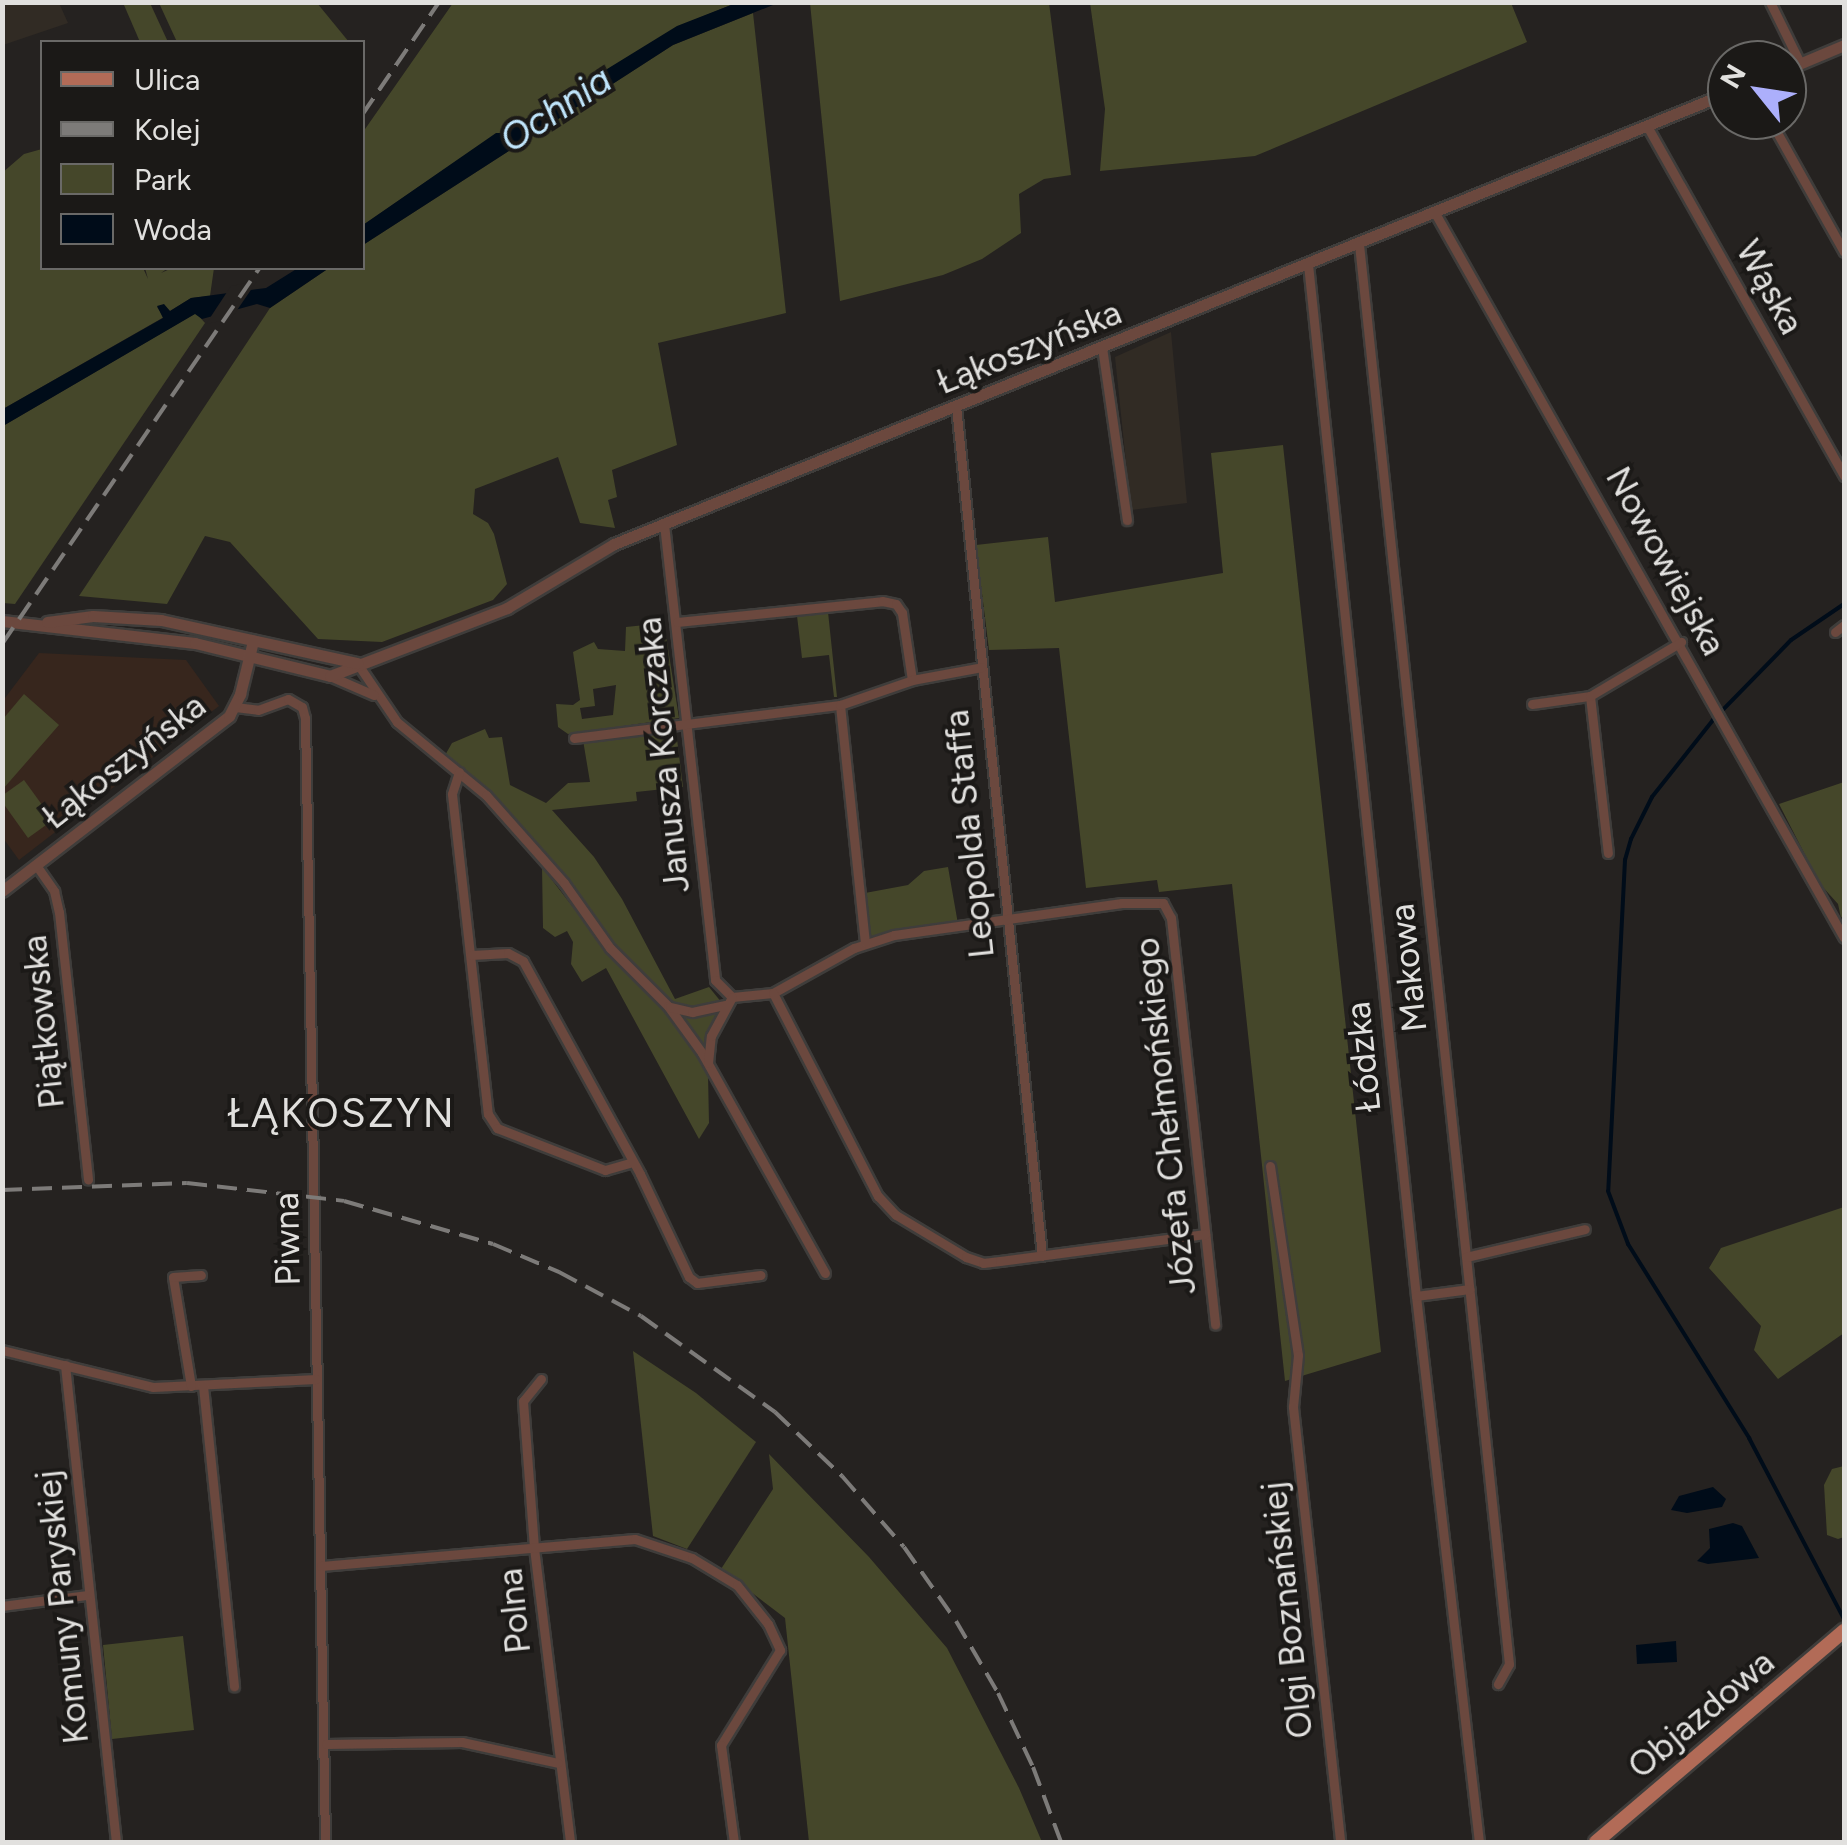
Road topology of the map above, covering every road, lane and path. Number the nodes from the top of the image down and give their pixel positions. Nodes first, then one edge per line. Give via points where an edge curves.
1 (1770, 2) edge
2 (1789, 40) edge
3 (1844, 45) edge
4 (1807, 60) edge
5 (1707, 101) edge
6 (1647, 126) junction
7 (1781, 140) edge
8 (1435, 213) junction
9 (1359, 244) junction
10 (1844, 252) edge
11 (1308, 264) junction
12 (1102, 347) junction
13 (956, 406) junction
14 (1844, 476) edge
15 (1127, 520) dead end
16 (664, 524) junction
17 (2, 621) edge
18 (44, 622) junction
19 (677, 622) junction
20 (1844, 626) edge
21 (1834, 632) dead end
22 (253, 641) junction
23 (1680, 642) junction
24 (250, 656) junction
25 (357, 663) junction
26 (982, 667) junction
27 (330, 676) junction
28 (912, 680) junction
29 (361, 689) junction
30 (376, 696) junction
31 (1590, 696) junction
32 (1532, 704) dead end
33 (840, 705) junction
34 (235, 706) junction
35 (684, 725) junction
36 (574, 738) dead end
37 (459, 772) junction
38 (1608, 854) dead end
39 (36, 865) junction
40 (2, 891) edge
41 (1005, 922) junction
42 (1844, 938) edge
43 (865, 943) junction
44 (471, 955) junction
45 (772, 993) junction
46 (729, 1001) junction
47 (668, 1006) junction
48 (708, 1068) junction
49 (633, 1162) junction
50 (1270, 1166) dead end
51 (88, 1179) dead end
52 (1585, 1229) dead end
53 (1205, 1234) junction
54 (1042, 1256) junction
55 (1466, 1257) junction
56 (825, 1274) dead end
57 (201, 1275) dead end
58 (760, 1275) dead end
59 (1470, 1289) junction
60 (1416, 1296) junction
61 (1215, 1325) dead end
62 (2, 1350) edge
63 (65, 1365) junction
64 (316, 1378) junction
65 (540, 1380) dead end
66 (191, 1386) junction
67 (203, 1386) junction
68 (534, 1548) junction
69 (321, 1566) junction
70 (87, 1596) junction
71 (2, 1606) edge
72 (1844, 1630) edge
73 (1498, 1684) dead end
74 (234, 1686) dead end
75 (326, 1744) junction
76 (558, 1762) junction
77 (1478, 1841) edge
78 (116, 1842) edge
79 (325, 1842) edge
80 (570, 1842) edge
81 (734, 1842) edge
82 (1340, 1842) edge
83 (1596, 1842) edge

1 - 2 street
3 - 4 street
5 - 6 street, Łąkoszyńska
6 - 8 street, Łąkoszyńska
6 - 14 street, Wąska
7 - 10 street
8 - 9 street, Łąkoszyńska
8 - 23 street, Nowowiejska
9 - 11 street, Łąkoszyńska
9 - 55 street, Makowa
11 - 12 street, Łąkoszyńska
11 - 60 street, Łódzka
12 - 13 street, Łąkoszyńska
12 - 15 street
13 - 16 street, Łąkoszyńska
13 - 26 street, Leopolda Staffa
16 - 19 street, Janusza Korczaka
16 - 25 street, Łąkoszyńska via 614,544 506,608
17 - 18 street
18 - 22 street via 93,616 161,620
18 - 24 street
19 - 28 street via 896,604
19 - 35 street, Janusza Korczaka
20 - 21 street
22 - 24 street, Łąkoszyńska
22 - 25 street
23 - 31 street
23 - 42 street, Nowowiejska
24 - 27 street
24 - 34 street, Łąkoszyńska
25 - 27 street, Łąkoszyńska
25 - 29 street
25 - 30 street
26 - 28 street
26 - 41 street, Leopolda Staffa
27 - 29 street
28 - 33 street
29 - 30 street
30 - 37 street via 409,735
31 - 32 street
31 - 38 street
33 - 35 street
33 - 43 street
34 - 39 street, Łąkoszyńska via 216,729
34 - 64 street, Piwna via 258,710 288,699 302,706 306,718
35 - 36 street
35 - 46 street, Janusza Korczaka via 715,980
37 - 44 street via 452,794
37 - 47 street via 564,882 610,948
39 - 40 street, Łąkoszyńska
39 - 51 street, Piątkowska via 59,912
41 - 43 street
41 - 53 street, Józefa Chełmońskiego via 1122,903 1163,904 1171,918
41 - 54 street, Leopolda Staffa
43 - 45 street
44 - 49 street via 508,954 523,961
44 - 49 street via 488,1114 498,1128 605,1170
45 - 46 street
45 - 54 street via 878,1196 896,1215 976,1262
46 - 47 street via 692,1012
46 - 48 street via 711,1036
47 - 48 street
48 - 56 street
49 - 58 street via 689,1277 697,1283
50 - 82 street, Olgi Boznańskiej via 1298,1371 1293,1407
52 - 55 street
53 - 54 street
53 - 61 street, Józefa Chełmońskiego
55 - 59 street, Makowa
57 - 66 street via 173,1277
59 - 60 street
59 - 73 street, Makowa via 1509,1664
60 - 77 street, Łódzka
62 - 63 street
63 - 66 street via 152,1387
63 - 70 street, Komuny Paryskiej
64 - 67 street
64 - 69 street, Piwna
65 - 68 street, Polna via 523,1401
66 - 67 street
67 - 74 street
68 - 69 street
68 - 76 street, Polna
68 - 81 street via 635,1539 663,1546 737,1585 768,1624 780,1650 721,1745
69 - 75 street, Piwna
70 - 71 street
70 - 78 street, Komuny Paryskiej
72 - 83 main road, Objazdowa
75 - 76 street via 462,1742
75 - 79 street, Piwna
76 - 80 street, Polna

